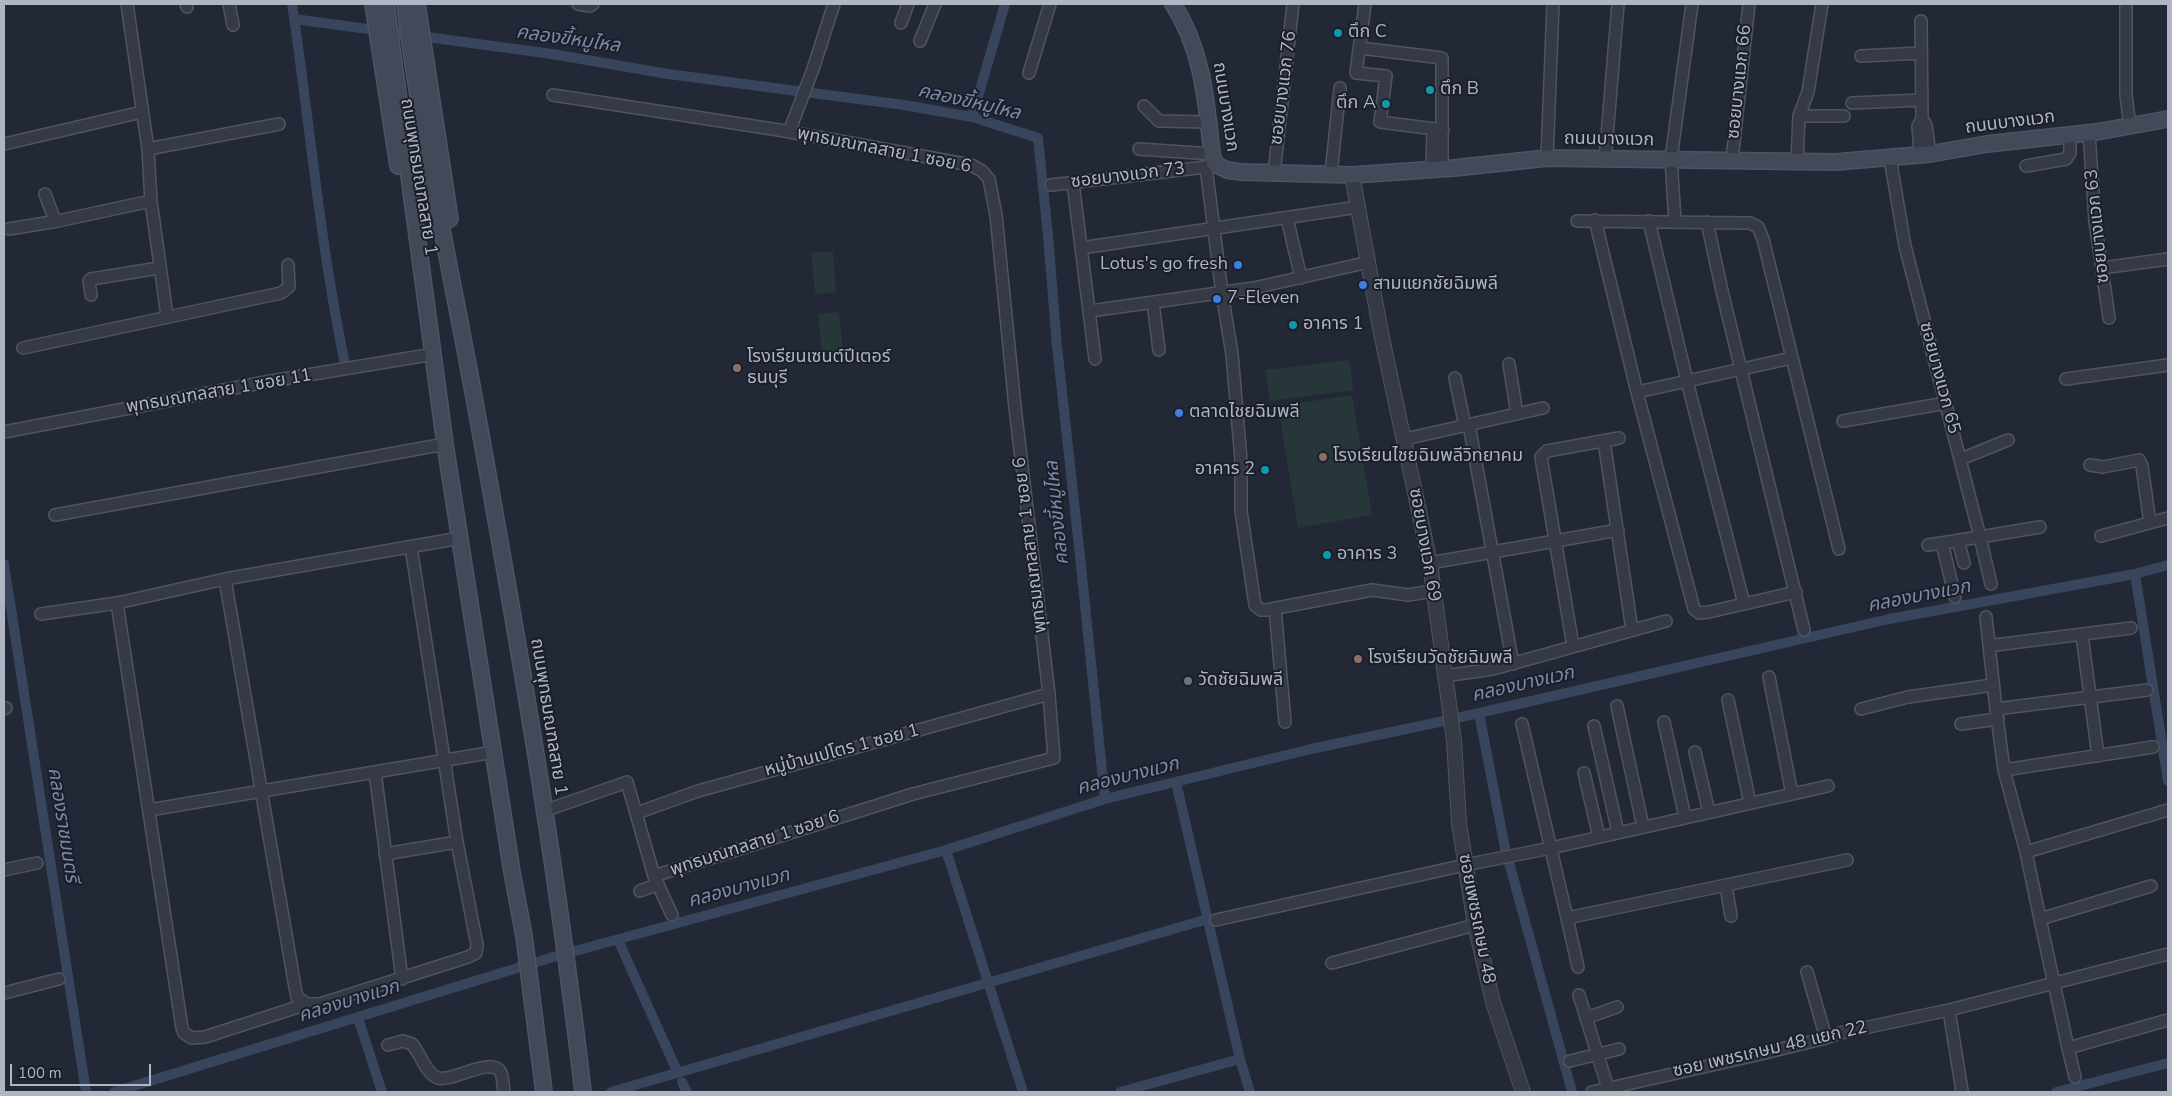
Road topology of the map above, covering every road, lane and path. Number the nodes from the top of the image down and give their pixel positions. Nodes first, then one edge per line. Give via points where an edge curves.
1 (127, 4) edge
2 (229, 4) edge
3 (373, 4) edge
4 (386, 4) edge
5 (405, 4) edge
6 (417, 4) edge
7 (578, 4) edge
8 (593, 4) edge
9 (834, 4) edge
10 (908, 4) edge
11 (935, 4) edge
12 (1050, 4) edge
13 (1173, 4) edge
14 (1294, 4) edge
15 (1365, 4) edge
16 (1552, 4) edge
17 (1618, 4) edge
18 (1692, 4) edge
19 (1749, 4) edge
20 (1822, 4) edge
21 (2126, 4) edge
22 (1921, 20) dead end
23 (901, 23) dead end
24 (233, 25) dead end
25 (920, 41) dead end
26 (1360, 48) junction
27 (1922, 53) junction
28 (1861, 56) dead end
29 (1029, 73) dead end
30 (1340, 88) dead end
31 (552, 95) dead end
32 (1922, 100) junction
33 (1852, 103) dead end
34 (1144, 106) dead end
35 (142, 112) junction
36 (1799, 116) junction
37 (1844, 116) dead end
38 (2168, 119) edge
39 (1208, 122) junction
40 (279, 124) dead end
41 (2130, 127) junction
42 (1438, 130) junction
43 (789, 132) junction
44 (2089, 133) junction
45 (2070, 135) junction
46 (4, 144) edge
47 (148, 149) junction
48 (1139, 149) dead end
49 (1925, 154) junction
50 (1547, 158) junction
51 (1890, 158) junction
52 (1671, 159) junction
53 (1211, 160) junction
54 (1605, 160) junction
55 (1732, 160) junction
56 (1797, 162) junction
57 (2026, 166) dead end
58 (1437, 169) junction
59 (1274, 173) junction
60 (1331, 174) junction
61 (1352, 175) junction
62 (1073, 183) junction
63 (1051, 185) dead end
64 (45, 194) dead end
65 (151, 201) junction
66 (1358, 207) junction
67 (1287, 218) junction
68 (1576, 220) dead end
69 (1595, 220) junction
70 (58, 221) junction
71 (1650, 221) junction
72 (1675, 221) junction
73 (1707, 222) junction
74 (9, 229) dead end
75 (1214, 229) junction
76 (1081, 248) junction
77 (2168, 259) edge
78 (1369, 262) junction
79 (288, 265) dead end
80 (159, 268) junction
81 (2102, 268) junction
82 (1301, 278) junction
83 (1222, 293) junction
84 (91, 296) dead end
85 (1153, 302) junction
86 (1090, 311) junction
87 (167, 316) junction
88 (2109, 318) dead end
89 (23, 348) dead end
90 (465, 350) junction
91 (1159, 350) dead end
92 (434, 354) junction
93 (1792, 358) junction
94 (1096, 359) dead end
95 (1509, 364) dead end
96 (2168, 365) edge
97 (1740, 369) junction
98 (1455, 378) dead end
99 (2066, 379) dead end
100 (1686, 381) junction
101 (1637, 392) junction
102 (1946, 403) junction
103 (1543, 408) dead end
104 (1517, 414) junction
105 (1843, 420) dead end
106 (1467, 426) junction
107 (6, 431) edge
108 (1619, 438) dead end
109 (1405, 439) junction
110 (2008, 440) dead end
111 (1604, 441) junction
112 (445, 444) junction
113 (1961, 459) junction
114 (2090, 465) dead end
115 (55, 515) dead end
116 (2168, 518) edge
117 (2150, 523) junction
118 (2040, 528) dead end
119 (1618, 530) junction
120 (1980, 536) junction
121 (2101, 536) dead end
122 (460, 538) junction
123 (1554, 540) junction
124 (1958, 540) junction
125 (1942, 543) junction
126 (1928, 545) dead end
127 (410, 547) junction
128 (1839, 549) dead end
129 (1494, 552) junction
130 (1430, 562) junction
131 (1964, 563) dead end
132 (225, 580) junction
133 (1991, 584) dead end
134 (1433, 592) junction
135 (1796, 592) junction
136 (1955, 597) dead end
137 (117, 603) junction
138 (1744, 604) junction
139 (1275, 608) junction
140 (41, 614) dead end
141 (1986, 617) dead end
142 (1666, 621) dead end
143 (2131, 628) dead end
144 (1632, 630) junction
145 (1804, 630) dead end
146 (2082, 635) junction
147 (1995, 645) dead end
148 (1572, 646) junction
149 (1513, 664) junction
150 (1444, 676) junction
151 (1769, 677) dead end
152 (1993, 685) junction
153 (2147, 690) dead end
154 (1049, 694) junction
155 (2089, 696) junction
156 (1728, 700) dead end
157 (1617, 706) dead end
158 (1861, 709) dead end
159 (1997, 714) junction
160 (1286, 722) dead end
161 (1664, 722) dead end
162 (1522, 724) dead end
163 (1961, 724) dead end
164 (1594, 726) dead end
165 (1454, 740) joint
166 (2153, 747) dead end
167 (494, 752) junction
168 (1696, 752) dead end
169 (2098, 756) junction
170 (444, 759) junction
171 (2004, 770) junction
172 (375, 772) junction
173 (1584, 773) dead end
174 (1828, 786) dead end
175 (260, 792) junction
176 (1792, 794) junction
177 (1750, 803) junction
178 (148, 810) junction
179 (2168, 810) edge
180 (544, 811) junction
181 (1709, 812) junction
182 (637, 814) junction
183 (1685, 817) junction
184 (1643, 827) junction
185 (1618, 832) junction
186 (1599, 837) junction
187 (457, 842) junction
188 (1551, 848) junction
189 (2026, 852) junction
190 (385, 854) junction
191 (1847, 860) dead end
192 (37, 863) dead end
193 (1465, 865) junction
194 (4, 870) edge
195 (656, 880) junction
196 (1726, 886) junction
197 (2151, 886) dead end
198 (640, 891) dead end
199 (672, 915) dead end
200 (1731, 916) dead end
201 (1567, 918) junction
202 (2040, 918) junction
203 (1216, 920) dead end
204 (1476, 925) junction
205 (2168, 954) edge
206 (1332, 963) dead end
207 (1578, 967) dead end
208 (1808, 972) dead end
209 (59, 979) dead end
210 (402, 979) junction
211 (2053, 984) junction
212 (4, 993) edge
213 (1580, 995) dead end
214 (307, 1004) junction
215 (1617, 1007) dead end
216 (1949, 1010) junction
217 (1586, 1018) junction
218 (2168, 1020) edge
219 (1826, 1038) junction
220 (388, 1045) dead end
221 (2068, 1048) junction
222 (1619, 1049) dead end
223 (1598, 1054) junction
224 (1570, 1061) dead end
225 (2075, 1077) dead end
226 (1608, 1088) junction
227 (1962, 1091) edge
228 (504, 1092) edge
229 (544, 1092) edge
230 (584, 1092) edge
231 (1523, 1092) edge
232 (1592, 1092) edge

1 - 35 street
2 - 24 street
3 - 92 main road, ถนนพุทธมณฑลสาย 1 via 415,277
4 - 92 main road, ถนนพุทธมณฑลสาย 1
5 - 90 main road, ถนนพุทธมณฑลสาย 1 via 429,162
6 - 90 main road, ถนนพุทธมณฑลสาย 1 via 458,269
7 - 8 street
9 - 43 street
10 - 23 street
11 - 25 street
12 - 29 street
13 - 39 main road, ถนนบางแวก via 1197,51
14 - 59 street, ซอยบางแวก 76
15 - 26 street
16 - 50 street
17 - 54 street
18 - 52 street
19 - 55 street, ซอยบางแวก 66
20 - 36 street via 1808,92
21 - 41 street via 2126,95
22 - 27 street
26 - 42 street via 1442,58
26 - 42 street via 1356,73 1386,76 1380,122
27 - 28 street
27 - 32 street
30 - 60 street
31 - 43 street, พุทธมณฑลสาย 1 ซอย 6
32 - 33 street
32 - 49 street via 1922,118 1918,126
34 - 39 street via 1160,121
35 - 46 street
35 - 47 street
36 - 37 street
36 - 56 street
38 - 41 main road, ถนนบางแวก
39 - 53 main road, ถนนบางแวก
40 - 47 street
41 - 44 main road, ถนนบางแวก
42 - 58 street
43 - 154 street, พุทธมณฑลสาย 1 ซอย 6 via 971,165 989,179 996,215
44 - 45 main road, ถนนบางแวก
44 - 81 street, ซอยบางแวก 63
45 - 49 main road, ถนนบางแวก
45 - 57 street via 2070,154 2066,159
47 - 65 street
48 - 53 street
49 - 51 main road, ถนนบางแวก
50 - 54 main road, ถนนบางแวก
50 - 58 main road, ถนนบางแวก
51 - 56 main road, ถนนบางแวก
51 - 102 street, ซอยบางแวก 65 via 1905,246
52 - 54 main road, ถนนบางแวก
52 - 55 main road, ถนนบางแวก
52 - 72 street
53 - 59 main road, ถนนบางแวก via 1227,170
53 - 62 street, ซอยบางแวก 73
53 - 75 street
55 - 56 main road, ถนนบางแวก
58 - 61 main road, ถนนบางแวก
59 - 60 main road, ถนนบางแวก
60 - 61 main road, ถนนบางแวก
61 - 66 street, ซอยบางแวก 69
62 - 63 street, ซอยบางแวก 73
62 - 76 street
64 - 70 street
65 - 70 street
65 - 80 street
66 - 67 street
66 - 78 street, ซอยบางแวก 69
67 - 75 street
67 - 82 street
68 - 69 street
69 - 71 street
69 - 101 street
70 - 74 street
71 - 72 street
71 - 100 street
72 - 73 street
73 - 93 street via 1750,223 1758,228
73 - 97 street
75 - 76 street
75 - 83 street
76 - 86 street
77 - 81 street
78 - 82 street
78 - 109 street, ซอยบางแวก 69
79 - 87 street via 288,287 281,293
80 - 84 street via 91,279
80 - 87 street
81 - 88 street, ซอยบางแวก 63
82 - 83 street
83 - 85 street
83 - 139 street via 1232,354 1241,460 1241,511 1252,596 1261,610
85 - 86 street
85 - 91 street
86 - 94 street
87 - 89 street
90 - 180 main road, ถนนพุทธมณฑลสาย 1
92 - 107 street, พุทธมณฑลสาย 1 ซอย 11
92 - 112 main road, ถนนพุทธมณฑลสาย 1
93 - 97 street
93 - 128 street
95 - 104 street
96 - 99 street
97 - 100 street
97 - 135 street
98 - 106 street
100 - 101 street
100 - 138 street
101 - 138 street via 1694,609 1702,613
102 - 105 street
102 - 113 street, ซอยบางแวก 65
103 - 104 street
104 - 106 street
106 - 109 street
106 - 129 street
108 - 111 street
109 - 130 street, ซอยบางแวก 69
110 - 113 street
111 - 119 street
111 - 123 street via 1547,451 1541,457
112 - 115 street
112 - 122 main road, ถนนพุทธมณฑลสาย 1
113 - 120 street, ซอยบางแวก 65
114 - 117 street via 2139,460
116 - 117 street
117 - 121 street
118 - 120 street
119 - 123 street
119 - 144 street
120 - 124 street
120 - 133 street, ซอยบางแวก 65
122 - 127 street
122 - 167 main road, ถนนพุทธมณฑลสาย 1
123 - 129 street
123 - 148 street
124 - 125 street
124 - 131 street
125 - 126 street
125 - 136 street
127 - 132 street
127 - 170 street
129 - 130 street
129 - 149 street
130 - 134 street, ซอยบางแวก 69
132 - 137 street
132 - 175 street
134 - 139 street via 1408,595 1372,590
134 - 150 street, ซอยบางแวก 69
135 - 138 street
135 - 145 street
137 - 140 street
137 - 178 street
139 - 160 street
141 - 152 street
142 - 144 street
143 - 146 street
144 - 148 street
146 - 147 street
146 - 155 street
148 - 149 street
149 - 150 street
150 - 165 street, ซอยบางแวก 69
151 - 176 street
152 - 158 street via 1908,697
152 - 159 street
153 - 155 street
154 - 182 street, หมู่บ้านเปโตร 1 ซอย 1 via 698,791
154 - 195 street, พุทธมณฑลสาย 1 ซอย 6 via 1054,758 913,794
155 - 159 street
155 - 169 street
156 - 177 street
157 - 184 street
159 - 163 street
159 - 171 street
161 - 183 street
162 - 188 street
164 - 185 street
165 - 193 street, ซอยเพชรเกษม 48
166 - 169 street
167 - 170 street
167 - 229 main road, ถนนพุทธมณฑลสาย 1 via 524,936
168 - 181 street
169 - 171 street
170 - 172 street
170 - 187 street
171 - 189 street
172 - 175 street
172 - 190 street
173 - 186 street
174 - 176 street
175 - 178 street
175 - 214 street via 295,987 297,996
176 - 177 street
177 - 181 street
178 - 214 street via 184,1033 192,1038 205,1037
179 - 189 street
180 - 182 street, พุทธมณฑลสาย 1 ซอย 6 via 627,782
180 - 230 main road, ถนนพุทธมณฑลสาย 1
181 - 183 street
182 - 195 street, พุทธมณฑลสาย 1 ซอย 6
183 - 184 street
184 - 185 street
185 - 186 street
186 - 188 street
187 - 190 street
187 - 210 street via 476,953
188 - 193 street
188 - 201 street
189 - 202 street
190 - 210 street
191 - 196 street
192 - 194 street
193 - 203 street
193 - 204 street, ซอยเพชรเกษม 48
195 - 198 street
195 - 199 street
196 - 200 street
196 - 201 street
197 - 202 street
201 - 207 street
202 - 211 street
204 - 206 street
204 - 231 street, ซอยเพชรเกษม 48 via 1493,1002
205 - 211 street, ซอย เพชรเกษม 48 แยก 22
208 - 219 street
209 - 212 street
210 - 214 street via 320,1004
211 - 216 street, ซอย เพชรเกษม 48 แยก 22
211 - 221 street
213 - 217 street
215 - 217 street
216 - 219 street, ซอย เพชรเกษม 48 แยก 22
216 - 227 street
217 - 223 street
218 - 221 street
219 - 226 street, ซอย เพชรเกษม 48 แยก 22
220 - 228 street via 403,1041 412,1044 431,1074 439,1078 496,1067 501,1072
221 - 225 street
222 - 223 street
223 - 224 street
223 - 226 street
226 - 232 street, ซอย เพชรเกษม 48 แยก 22

